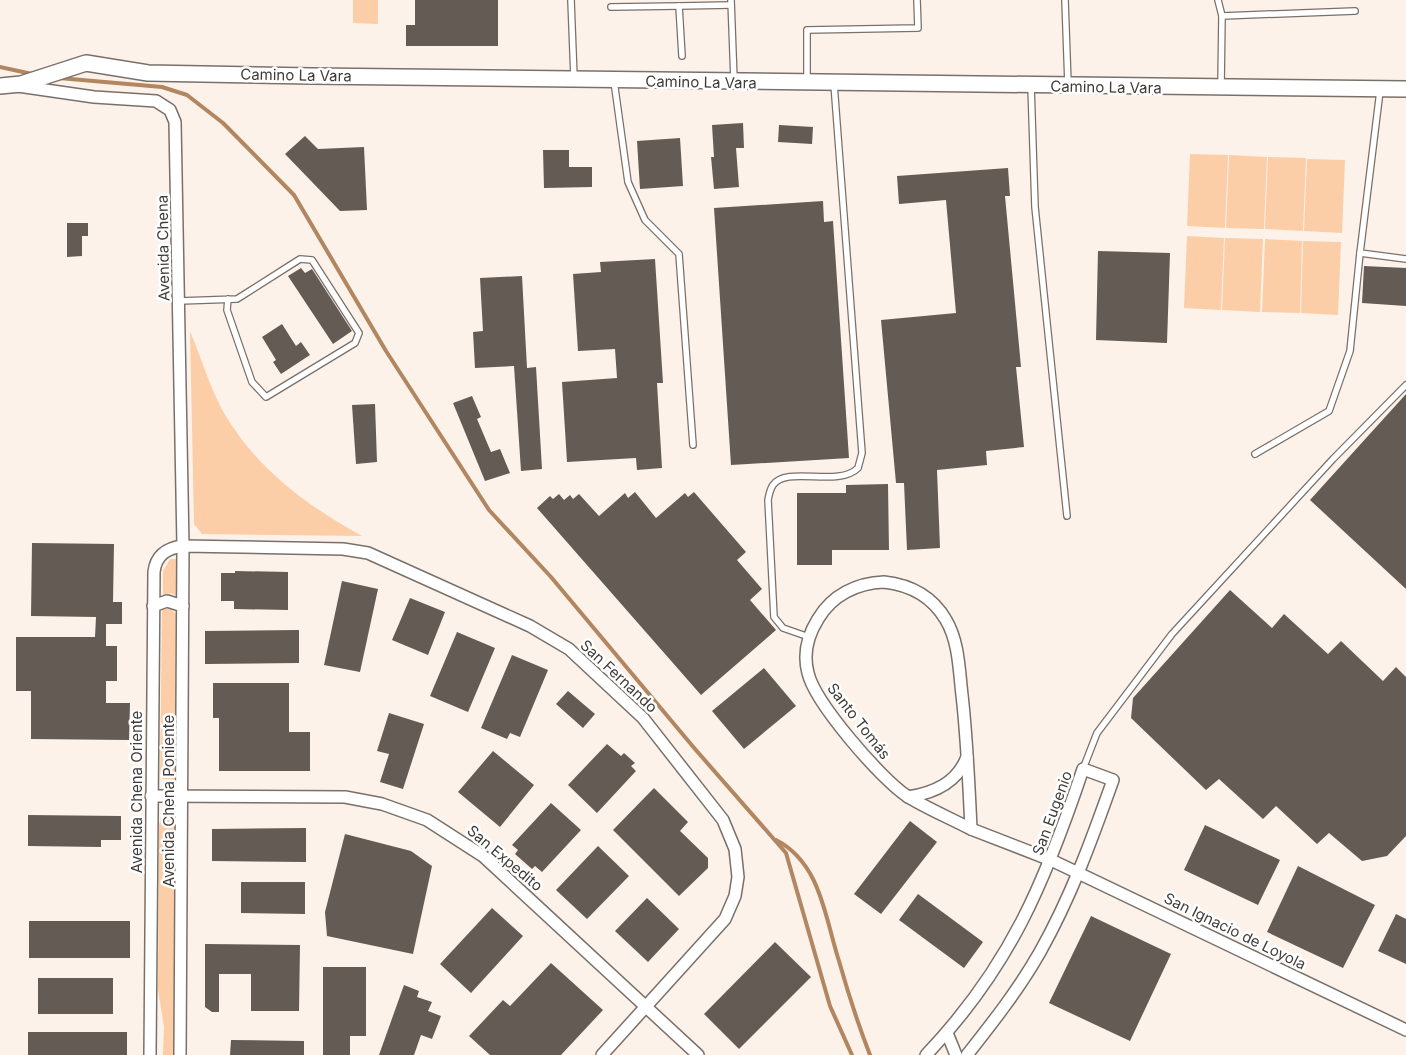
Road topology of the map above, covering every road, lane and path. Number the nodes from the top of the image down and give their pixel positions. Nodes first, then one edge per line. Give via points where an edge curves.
1 (571, 0) edge
2 (917, 0) edge
3 (1064, 0) edge
4 (1218, 0) edge
5 (731, 3) edge
6 (679, 6) junction
7 (611, 7) dead end
8 (1355, 11) dead end
9 (1222, 16) junction
10 (682, 56) dead end
11 (574, 80) junction
12 (614, 80) junction
13 (734, 82) junction
14 (807, 83) junction
15 (14, 84) edge
16 (834, 84) junction
17 (1032, 86) junction
18 (1068, 86) junction
19 (1221, 88) junction
20 (1380, 89) junction
21 (1406, 89) edge
22 (1360, 253) junction
23 (1406, 259) edge
24 (228, 300) junction
25 (179, 301) junction
26 (1406, 385) edge
27 (693, 445) dead end
28 (1255, 454) dead end
29 (1067, 516) dead end
30 (183, 546) junction
31 (153, 606) junction
32 (183, 606) junction
33 (809, 637) junction
34 (968, 755) junction
35 (1083, 769) junction
36 (151, 796) junction
37 (183, 796) junction
38 (908, 796) junction
39 (971, 829) junction
40 (1051, 860) junction
41 (1079, 873) junction
42 (647, 1008) junction
43 (1406, 1030) edge
44 (947, 1033) junction
45 (150, 1055) edge
46 (180, 1055) edge
47 (602, 1055) edge
48 (698, 1055) edge
49 (926, 1055) edge
50 (956, 1055) edge
51 (967, 1055) edge

1 - 11 lane
2 - 14 lane via 918,28 807,30
3 - 18 lane
4 - 9 lane
5 - 6 lane
5 - 13 lane
6 - 7 lane
6 - 10 lane
8 - 9 lane
9 - 19 lane
11 - 12 street, Camino La Vara
11 - 15 street, Camino La Vara via 148,72 86,62
12 - 13 street, Camino La Vara
12 - 27 lane via 628,182 645,220 679,254
13 - 14 street, Camino La Vara
14 - 16 street, Camino La Vara
15 - 25 street, Avenida Chena via 94,97 156,101 170,110 176,122
16 - 17 street, Camino La Vara
16 - 33 lane via 862,453 858,468 845,476 778,480 772,485 768,500 774,617 783,628
17 - 18 street, Camino La Vara
17 - 29 lane via 1035,207
18 - 19 street, Camino La Vara
19 - 20 street, Camino La Vara
20 - 21 street, Camino La Vara
20 - 22 lane
22 - 23 lane
22 - 28 lane via 1350,351 1329,411
24 - 24 lane via 237,299 300,259 312,260 359,333 355,343 266,398 252,382 227,310
24 - 25 lane
25 - 30 street, Avenida Chena
26 - 35 lane via 1333,459 1172,634 1097,733
30 - 31 street, Avenida Chena Oriente via 168,549 156,562
30 - 32 street, Avenida Chena Poniente
30 - 42 street, San Fernando via 343,549 382,558 542,632 586,663 643,718 723,820 735,849 738,877 735,896 725,918
31 - 32 street via 167,601
31 - 36 street, Avenida Chena Oriente
32 - 37 street, Avenida Chena Poniente
33 - 34 street, Santo Tomás via 832,600 862,584 896,583 930,599 946,619 954,639
33 - 38 street, Santo Tomás via 807,672 821,703 880,772
34 - 38 street via 957,775 945,785
34 - 39 street, Santo Tomás
35 - 40 street, San Eugenio
35 - 41 street, San Eugenio via 1113,780
36 - 37 street, San Expedito
36 - 45 street, Avenida Chena Oriente
37 - 42 street, San Expedito via 345,797 382,804 427,820 483,856
37 - 46 street, Avenida Chena Poniente
38 - 39 street, Santo Tomás
39 - 40 street, Santo Tomás
40 - 41 street, San Ignacio de Loyola
40 - 44 street, San Eugenio via 1009,946 987,982
41 - 43 street, San Ignacio de Loyola
41 - 51 street, San Eugenio via 1039,954
42 - 47 street, San Fernando
42 - 48 street, San Expedito
44 - 49 street, San Eugenio
44 - 50 street

